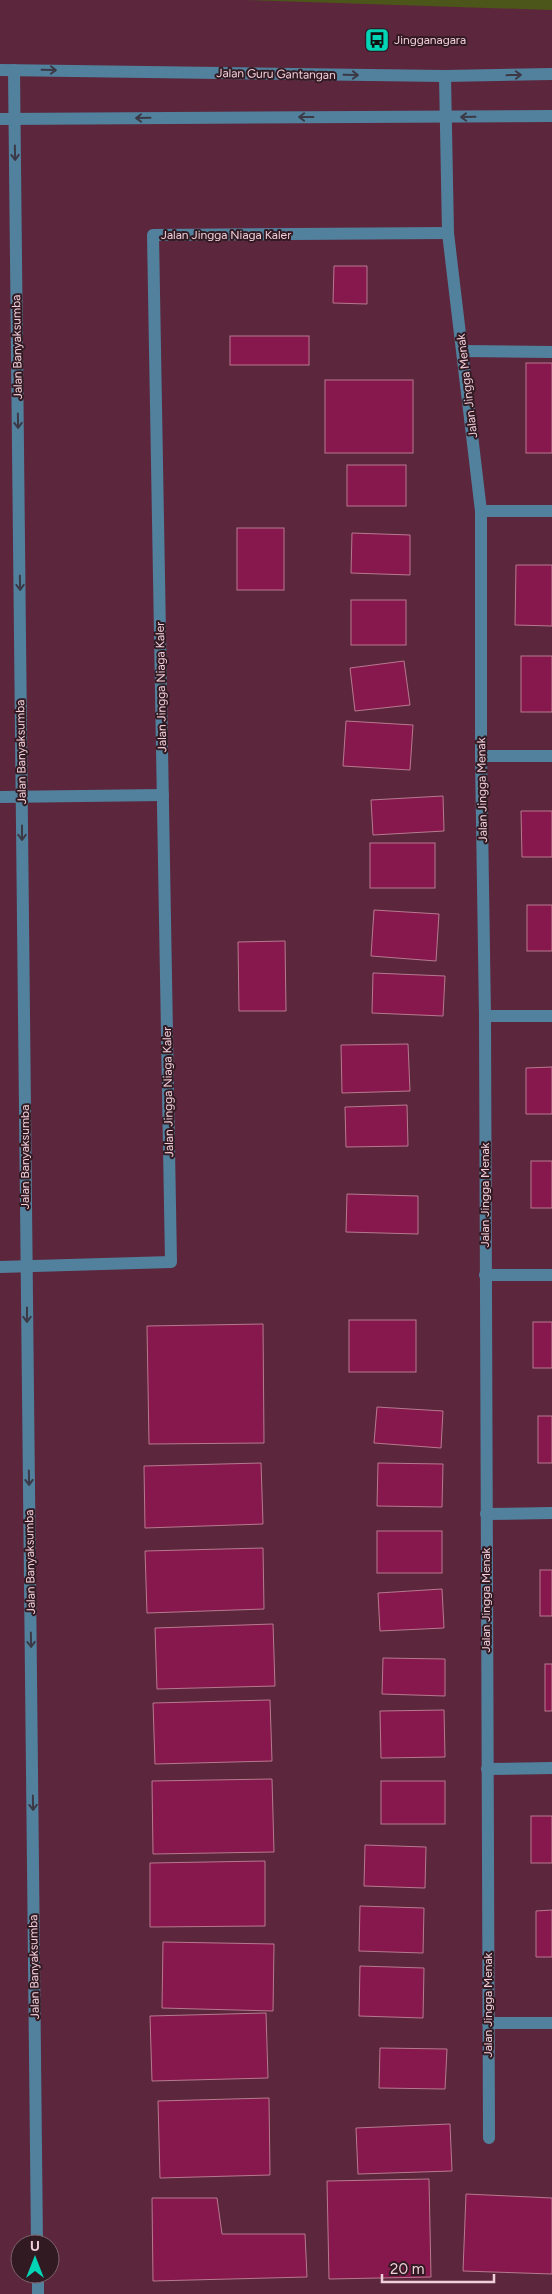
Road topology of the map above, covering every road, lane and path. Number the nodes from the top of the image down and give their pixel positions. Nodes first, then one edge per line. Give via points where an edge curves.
1 (0, 70) edge
2 (14, 70) junction
3 (552, 74) edge
4 (445, 76) junction
5 (552, 116) edge
6 (444, 118) junction
7 (0, 119) edge
8 (15, 120) junction
9 (448, 233) junction
10 (463, 351) junction
11 (552, 352) edge
12 (552, 511) edge
13 (482, 512) junction
14 (481, 756) junction
15 (552, 756) edge
16 (163, 794) junction
17 (0, 797) edge
18 (22, 797) junction
19 (485, 1016) junction
20 (552, 1016) edge
21 (27, 1266) junction
22 (0, 1267) edge
23 (485, 1275) junction
24 (552, 1275) edge
25 (486, 1514) junction
26 (552, 1514) edge
27 (552, 1768) edge
28 (487, 1769) junction
29 (488, 2023) junction
30 (552, 2023) edge
31 (489, 2138) dead end
32 (37, 2234) edge

1 - 2 street, Jalan Guru Gantangan
2 -> 4 street, Jalan Guru Gantangan
2 - 8 street, Jalan Banyaksumba
4 -> 3 street, Jalan Guru Gantangan
4 - 6 street, Jalan Jingga Menak
5 -> 6 street
6 -> 8 street
6 - 9 street, Jalan Jingga Menak
7 - 8 street
8 -> 18 street, Jalan Banyaksumba
9 - 10 street, Jalan Jingga Menak
9 - 16 street, Jalan Jingga Niaga Kaler via 153,235
10 - 11 street
10 - 13 street, Jalan Jingga Menak
12 - 13 street
13 - 14 street, Jalan Jingga Menak
14 - 15 street
14 - 19 street, Jalan Jingga Menak
16 - 18 street
16 - 21 street, Jalan Jingga Niaga Kaler via 171,1262
17 - 18 street
18 -> 21 street, Jalan Banyaksumba
19 - 20 street
19 - 23 street, Jalan Jingga Menak
21 - 22 street, Jalan Jingga Niaga Kaler
21 -> 32 street, Jalan Banyaksumba
23 - 24 street
23 - 25 street, Jalan Jingga Menak
25 - 26 street
25 - 28 street, Jalan Jingga Menak
27 - 28 street
28 - 29 street, Jalan Jingga Menak
29 - 30 street
29 - 31 street, Jalan Jingga Menak

